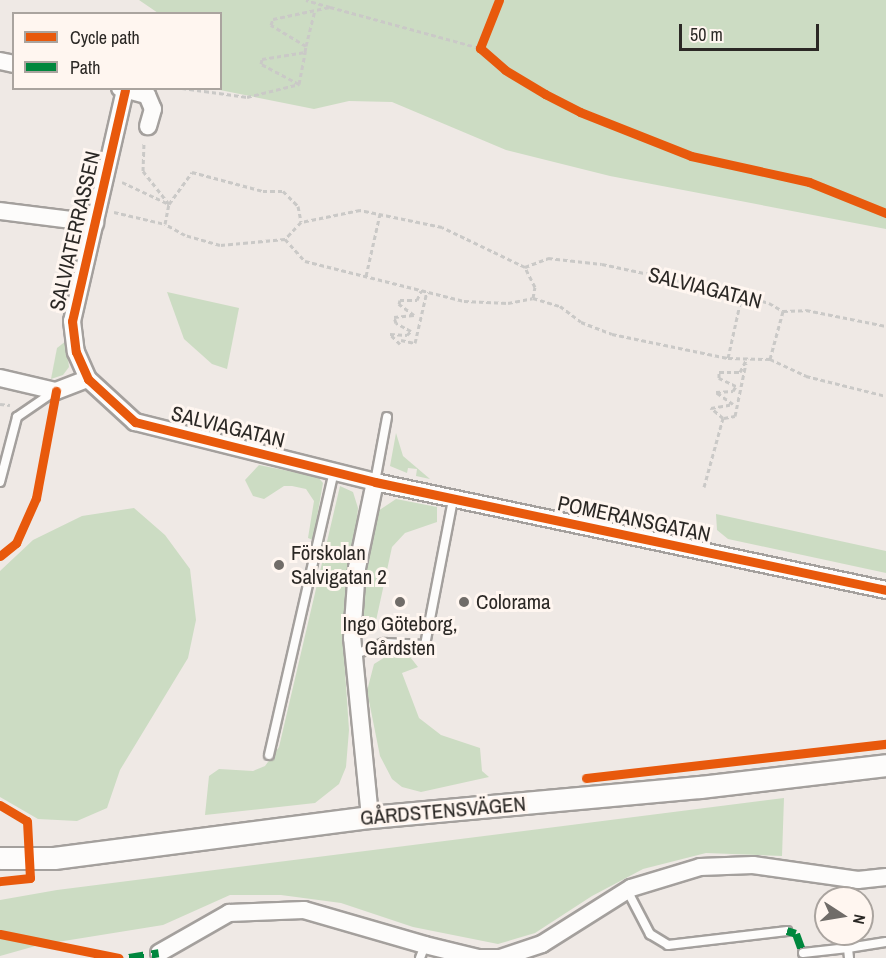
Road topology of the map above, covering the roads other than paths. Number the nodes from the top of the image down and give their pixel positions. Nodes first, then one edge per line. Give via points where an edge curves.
1 (123, 90) edge
2 (127, 90) edge
3 (148, 126) road end
4 (0, 211) edge
5 (94, 224) junction
6 (0, 378) edge
7 (88, 379) junction
8 (56, 391) junction
9 (387, 417) dead end
10 (334, 472) junction
11 (0, 482) edge
12 (375, 482) junction
13 (453, 499) junction
14 (886, 590) edge
15 (353, 655) junction
16 (269, 755) dead end
17 (886, 765) edge
18 (370, 817) junction
19 (0, 858) edge
20 (886, 878) edge
21 (627, 890) junction
22 (787, 932) dead end
23 (886, 942) edge
24 (848, 948) junction
25 (423, 952) edge
26 (803, 953) dead end
27 (159, 955) edge
28 (849, 958) edge

1 - 5 street, SALVIATERRASSEN
2 - 3 street, SALVIATERRASSEN via 147,95 153,109
4 - 5 street, SALVIATERRASSEN
5 - 7 street, SALVIATERRASSEN via 72,321 76,352
6 - 8 street
7 - 8 street
7 - 10 street, SALVIAGATAN via 135,422
8 - 11 lane via 17,417
9 - 12 lane
10 - 12 street, SALVIAGATAN
10 - 16 lane
12 - 13 street, POMERANSGATAN
12 - 15 street via 357,568
13 - 14 street, POMERANSGATAN
13 - 15 lane via 425,645 386,643
15 - 18 street
17 - 18 street, GÅRDSTENSVÄGEN via 700,787
18 - 19 street, GÅRDSTENSVÄGEN via 54,858
20 - 21 street via 858,880 726,865 658,877
21 - 22 lane via 650,933 668,945
21 - 25 street via 542,944 516,955 478,958
23 - 24 lane
24 - 26 lane
24 - 28 lane
25 - 27 street via 304,910 229,913

